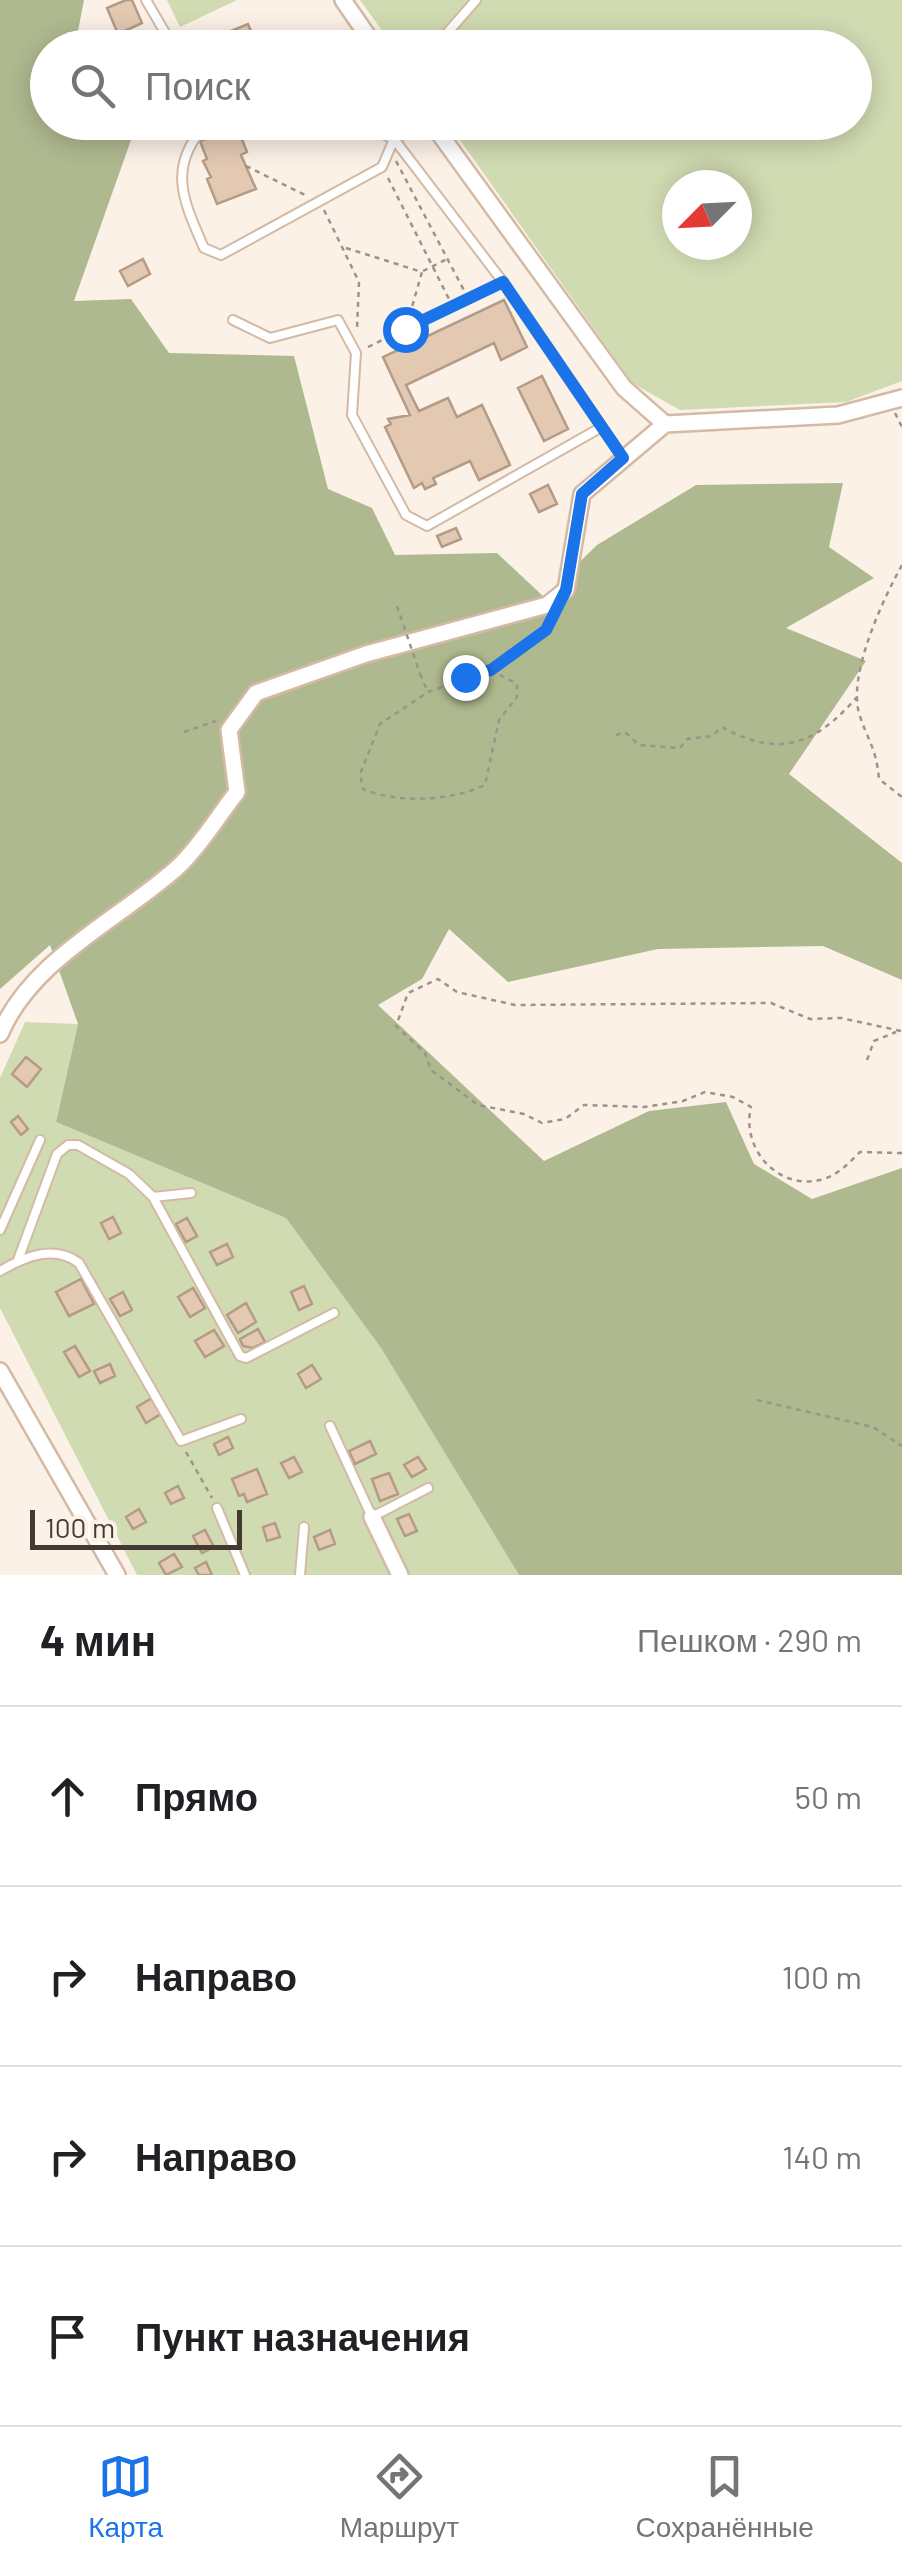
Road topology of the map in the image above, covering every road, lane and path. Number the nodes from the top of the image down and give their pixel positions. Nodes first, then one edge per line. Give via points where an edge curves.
1 (146, 0) edge
2 (343, 0) edge
3 (476, 0) edge
4 (164, 30) edge
5 (364, 30) edge
6 (450, 30) edge
7 (191, 140) edge
8 (394, 140) edge
9 (395, 140) edge
10 (442, 140) edge
11 (246, 166) dead end
12 (382, 167) junction
13 (321, 202) junction
14 (343, 247) junction
15 (448, 259) junction
16 (433, 266) junction
17 (422, 272) junction
18 (503, 282) junction
19 (468, 298) junction
20 (453, 306) junction
21 (233, 320) dead end
22 (405, 329) junction
23 (356, 353) junction
24 (902, 398) edge
25 (664, 424) junction
26 (600, 428) junction
27 (623, 458) junction
28 (902, 565) edge
29 (397, 606) dead end
30 (550, 618) dead end
31 (491, 670) junction
32 (428, 692) junction
33 (857, 697) junction
34 (243, 710) junction
35 (184, 732) dead end
36 (616, 735) dead end
37 (902, 797) edge
38 (901, 1031) edge
39 (0, 1034) edge
40 (867, 1060) dead end
41 (40, 1140) dead end
42 (902, 1153) edge
43 (191, 1194) dead end
44 (153, 1197) junction
45 (0, 1230) edge
46 (18, 1260) junction
47 (0, 1270) edge
48 (334, 1313) dead end
49 (0, 1371) edge
50 (757, 1400) dead end
51 (241, 1418) dead end
52 (330, 1426) dead end
53 (180, 1441) junction
54 (902, 1446) edge
55 (428, 1488) dead end
56 (217, 1508) joint
57 (372, 1517) junction
58 (304, 1527) dead end
59 (117, 1575) edge
60 (244, 1575) edge
61 (300, 1575) edge
62 (400, 1575) edge

1 - 4 lane
2 - 5 street
3 - 6 lane
7 - 13 lane via 180,193 204,248 221,255
8 - 12 lane
9 - 18 lane
10 - 25 street via 624,388
11 - 13 path
12 - 13 lane
12 - 15 path via 395,160
12 - 16 path
13 - 14 path
14 - 17 path
14 - 23 path via 359,282
15 - 16 path
15 - 19 path
16 - 17 path
16 - 20 path
17 - 22 path
18 - 19 path
18 - 26 lane
19 - 20 path
20 - 22 path
21 - 23 lane via 270,338 338,320
22 - 23 path
23 - 26 lane via 352,415 406,515 427,526
24 - 25 street via 838,416
25 - 27 street
26 - 27 lane
27 - 34 street via 582,494 566,590 547,605 366,654 256,693
28 - 33 path via 883,600
29 - 32 path, bridge
30 - 31 path via 546,630
31 - 32 path
31 - 32 path via 517,684 517,698 499,720 485,785 458,798 384,798 364,789 360,774 380,724
33 - 36 path via 824,732 799,743 768,743 722,727 680,748 639,745 625,732
33 - 37 path via 876,748 879,780
34 - 35 path
34 - 39 street via 229,730 237,792 182,864 54,964
38 - 40 path via 882,1035
38 - 42 path via 841,1018 810,1019 771,1004 514,1005 456,992 438,979 408,994 396,1026 425,1053 430,1070 478,1104 542,1124 584,1105 644,1107 705,1092 751,1107 751,1142 763,1163 791,1178 818,1180 860,1152
41 - 45 lane
43 - 44 lane
44 - 46 lane via 128,1174 68,1145 57,1154
44 - 48 lane via 240,1356
46 - 47 lane
46 - 53 lane via 55,1253 79,1262
49 - 59 street
50 - 54 path via 873,1427
51 - 53 lane
52 - 57 lane
53 - 56 path
55 - 57 lane
56 - 60 lane
57 - 62 street
58 - 61 lane

